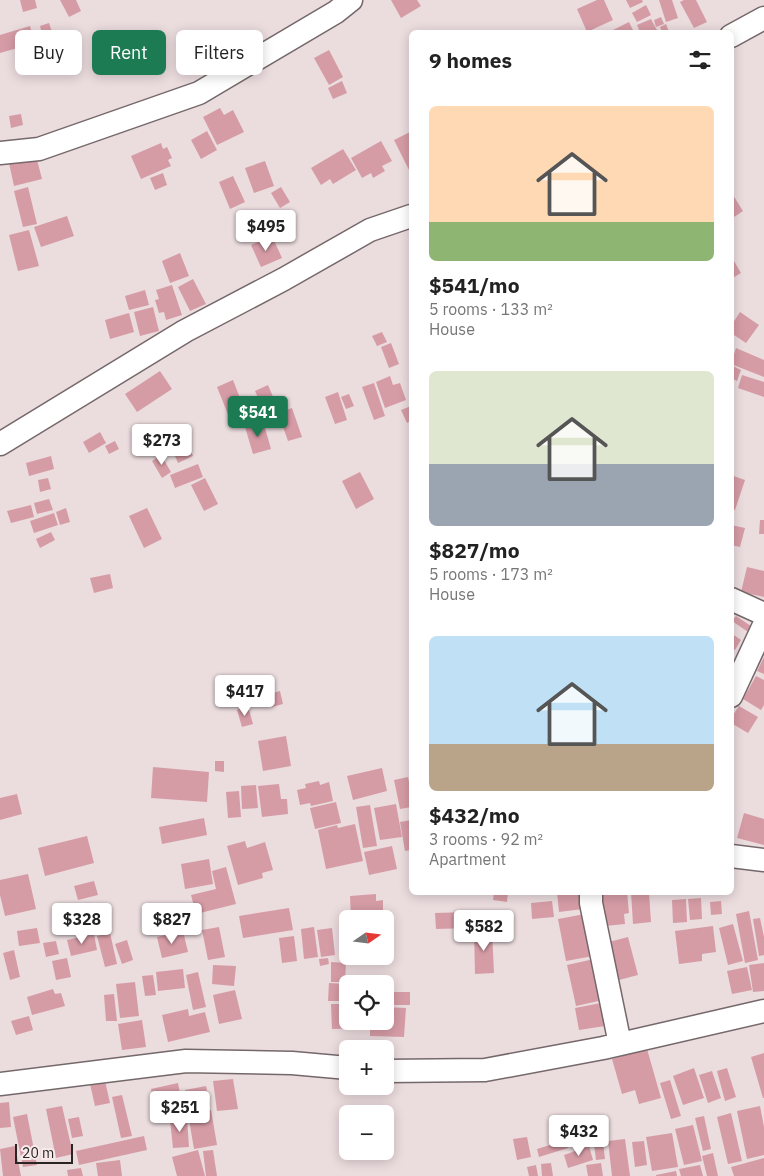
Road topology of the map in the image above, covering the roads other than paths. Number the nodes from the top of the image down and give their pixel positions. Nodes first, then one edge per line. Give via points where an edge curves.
1 (351, 0) edge
2 (764, 18) edge
3 (734, 34) edge
4 (0, 153) edge
5 (409, 217) edge
6 (0, 444) edge
7 (734, 600) edge
8 (764, 614) edge
9 (764, 625) edge
10 (734, 690) edge
11 (734, 856) edge
12 (764, 860) edge
13 (592, 895) edge
14 (764, 1011) edge
15 (620, 1044) junction
16 (339, 1067) edge
17 (394, 1071) edge
18 (0, 1084) edge

1 - 4 street via 199,93 40,149
2 - 3 street
5 - 6 street via 370,230 185,331
7 - 8 street
9 - 10 street
11 - 12 street
13 - 15 street
14 - 15 street
15 - 17 street via 485,1070
16 - 18 street via 186,1061

